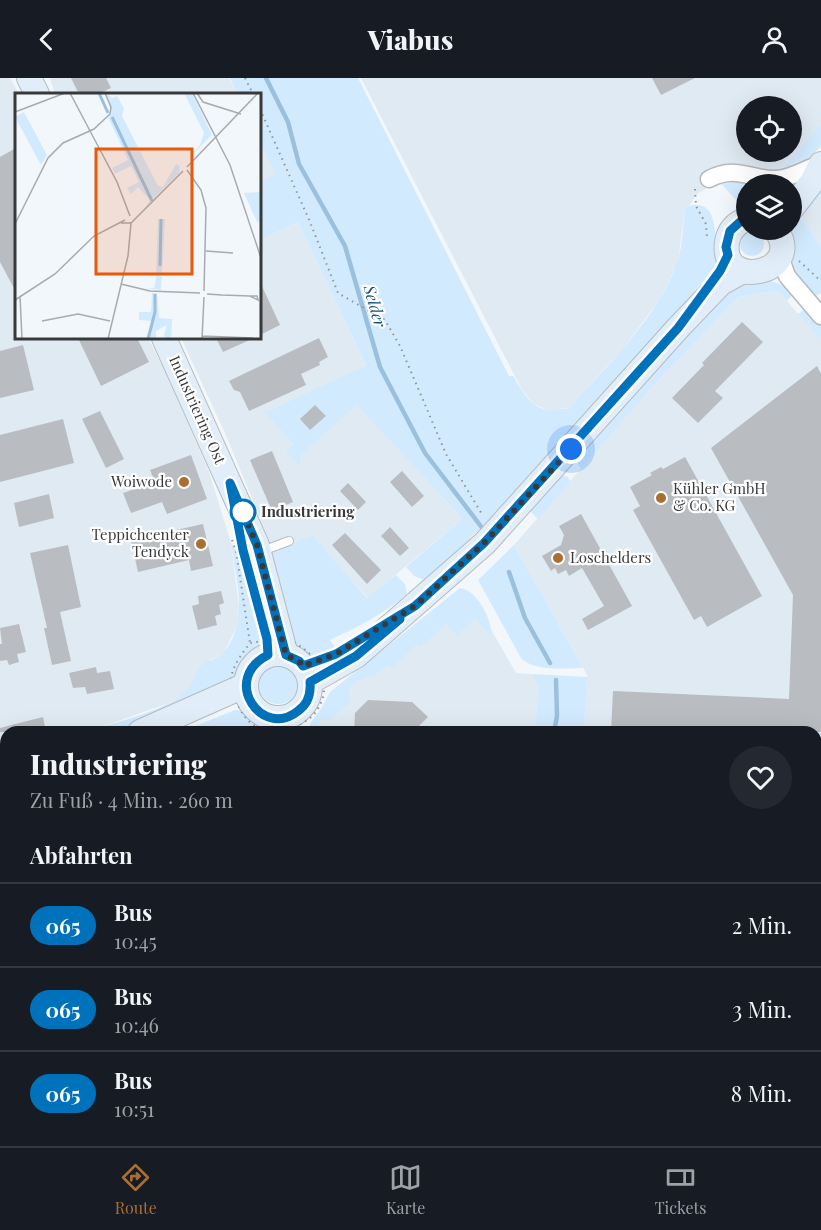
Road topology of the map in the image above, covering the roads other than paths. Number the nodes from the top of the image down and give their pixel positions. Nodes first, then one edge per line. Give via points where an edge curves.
1 (29, 78) edge
2 (36, 93) edge
3 (819, 167) edge
4 (709, 179) dead end
5 (802, 184) edge
6 (802, 195) edge
7 (736, 226) edge
8 (765, 252) edge
9 (821, 316) edge
10 (164, 339) edge
11 (230, 483) junction
12 (289, 541) dead end
13 (259, 553) junction
14 (298, 670) junction
15 (243, 699) junction
16 (159, 726) edge
17 (178, 726) edge
18 (280, 726) edge
19 (283, 726) edge

1 - 2 street
3 - 4 street via 784,178 734,171
3 - 5 street
3 - 6 street
7 - 8 street via 730,231 726,247
8 - 9 street
8 - 14 street via 721,283 492,534 415,606 356,656
10 - 11 street, Industriering Ost
11 - 13 street, Industriering Ost
11 - 14 street, Industriering Ost via 267,639
12 - 13 lane
13 - 14 street, Industriering Ost
14 - 15 street via 255,663 247,677
14 - 19 street via 310,689 306,703
15 - 16 street
15 - 17 street
15 - 18 street

